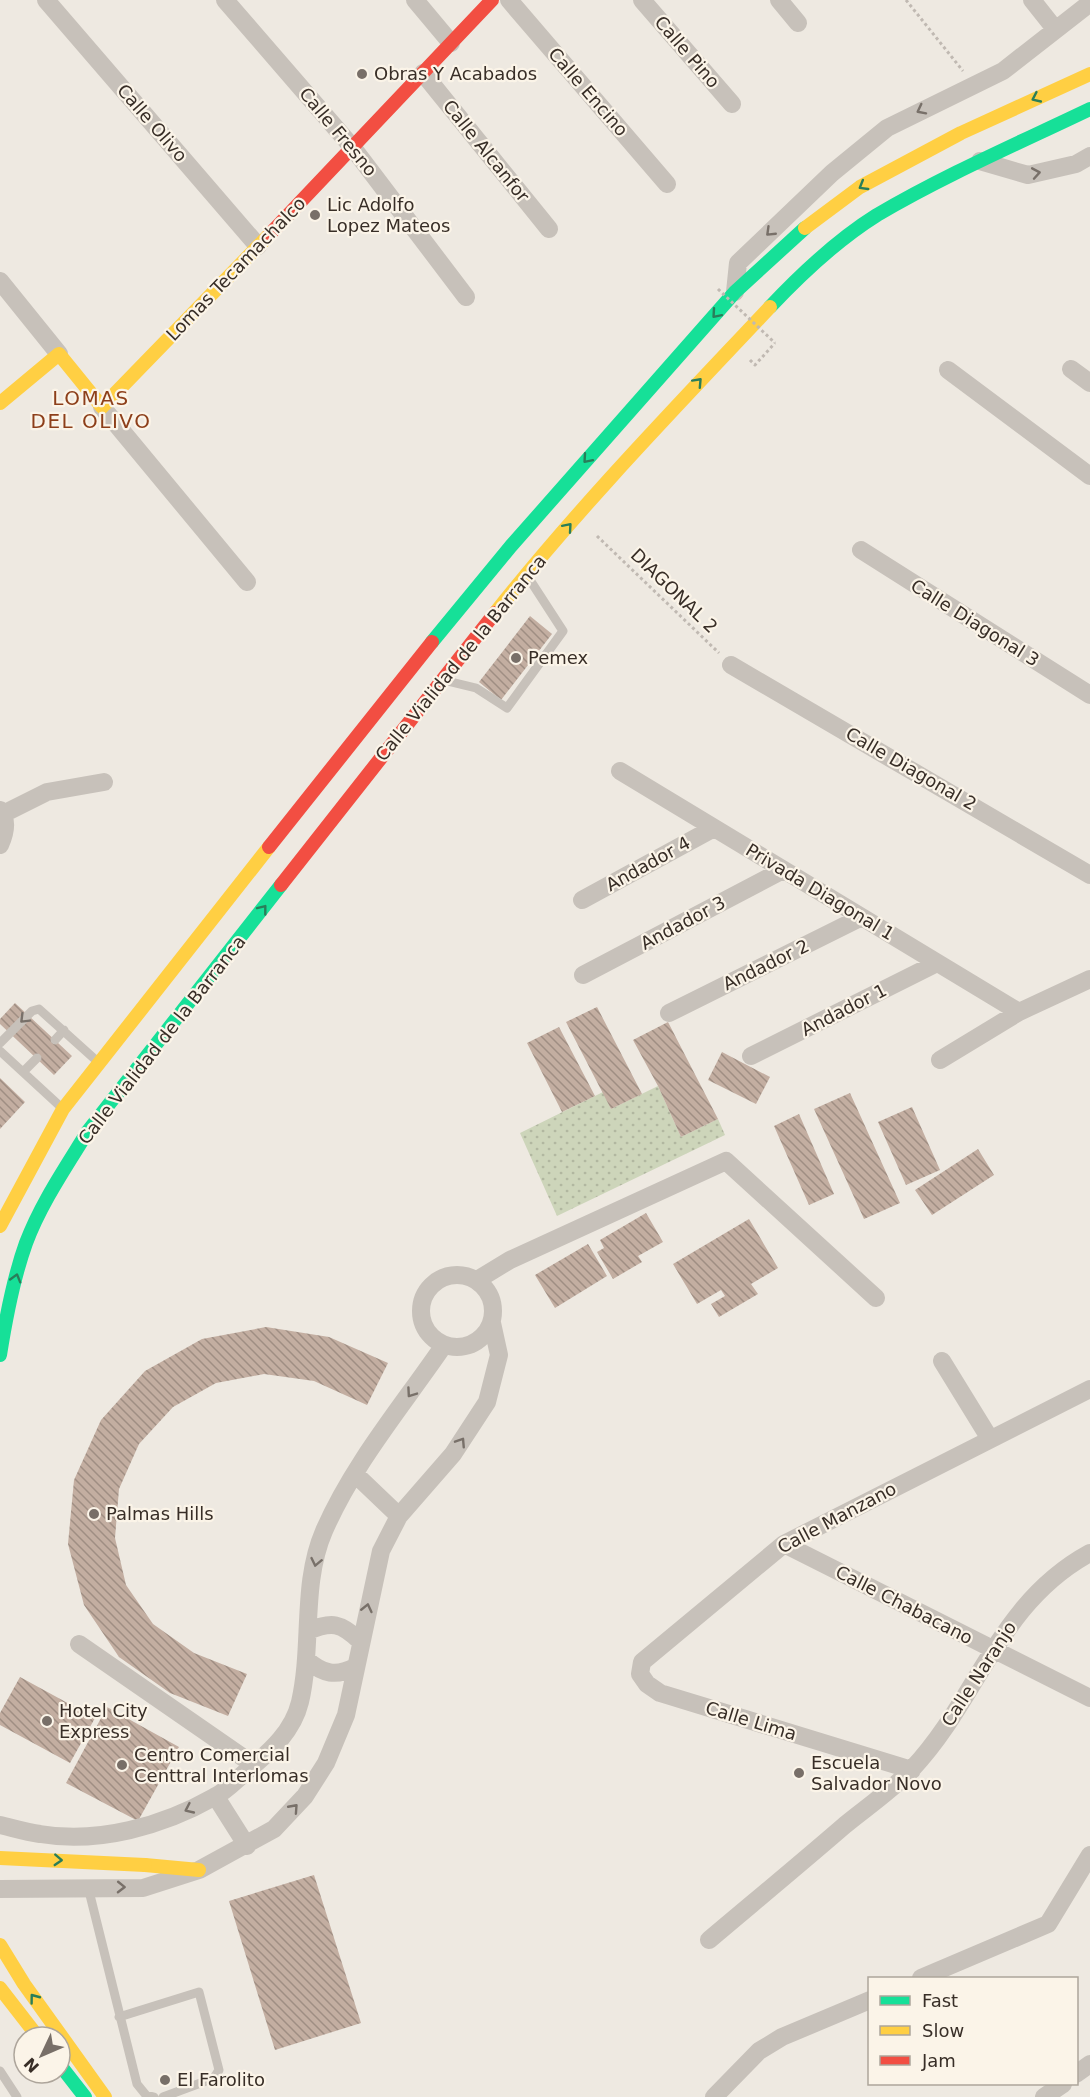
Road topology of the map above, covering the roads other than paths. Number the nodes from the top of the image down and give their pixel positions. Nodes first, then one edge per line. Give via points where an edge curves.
1 (46, 0) edge
2 (225, 0) edge
3 (414, 0) edge
4 (492, 0) edge
5 (509, 0) edge
6 (642, 0) edge
7 (779, 0) edge
8 (1032, 0) edge
9 (1090, 3) edge
10 (798, 23) dead end
11 (1055, 29) junction
12 (451, 43) junction
13 (423, 74) junction
14 (1090, 74) edge
15 (732, 104) dead end
16 (1090, 109) edge
17 (353, 148) junction
18 (1090, 156) edge
19 (980, 161) junction
20 (667, 184) dead end
21 (549, 229) dead end
22 (258, 246) junction
23 (0, 281) edge
24 (727, 290) junction
25 (466, 297) dead end
26 (59, 354) junction
27 (1071, 369) dead end
28 (948, 370) dead end
29 (1090, 383) edge
30 (0, 403) edge
31 (102, 406) junction
32 (1090, 476) edge
33 (861, 550) dead end
34 (526, 574) junction
35 (247, 582) dead end
36 (731, 664) road end
37 (442, 679) junction
38 (1090, 695) edge
39 (620, 771) dead end
40 (104, 782) dead end
41 (2, 812) edge
42 (714, 828) junction
43 (0, 845) edge
44 (783, 870) junction
45 (1090, 875) edge
46 (582, 900) dead end
47 (862, 917) junction
48 (938, 963) junction
49 (583, 975) dead end
50 (1090, 979) edge
51 (1019, 1012) junction
52 (669, 1013) dead end
53 (64, 1030) junction
54 (55, 1040) dead end
55 (0, 1043) edge
56 (0, 1051) edge
57 (751, 1056) dead end
58 (37, 1058) dead end
59 (940, 1060) dead end
60 (100, 1064) junction
61 (23, 1072) junction
62 (63, 1109) junction
63 (0, 1226) edge
64 (477, 1280) junction
65 (876, 1298) dead end
66 (492, 1323) junction
67 (444, 1345) junction
68 (0, 1355) edge
69 (942, 1361) dead end
70 (1090, 1389) edge
71 (990, 1439) junction
72 (355, 1474) junction
73 (399, 1516) junction
74 (783, 1544) junction
75 (1090, 1553) edge
76 (308, 1631) junction
77 (360, 1641) junction
78 (79, 1644) dead end
79 (992, 1649) junction
80 (307, 1660) junction
81 (355, 1667) junction
82 (660, 1693) joint
83 (1090, 1698) edge
84 (254, 1765) junction
85 (912, 1770) junction
86 (216, 1797) junction
87 (0, 1825) edge
88 (41, 1834) junction
89 (247, 1846) junction
90 (1090, 1856) edge
91 (0, 1857) edge
92 (199, 1870) junction
93 (49, 1887) junction
94 (88, 1887) junction
95 (0, 1889) edge
96 (709, 1940) dead end
97 (0, 1945) edge
98 (0, 1975) edge
99 (18, 1976) junction
100 (923, 1977) edge
101 (0, 1989) edge
102 (868, 2001) edge
103 (119, 2017) junction
104 (28, 2025) edge
105 (1090, 2064) edge
106 (0, 2071) edge
107 (1078, 2073) edge
108 (72, 2080) edge
109 (58, 2085) edge
110 (1062, 2085) edge
111 (17, 2097) edge
112 (69, 2097) edge
113 (86, 2097) edge
114 (105, 2097) edge
115 (154, 2097) edge
116 (163, 2097) edge
117 (714, 2097) edge
118 (1044, 2097) edge

1 - 22 street, Calle Olivo
2 - 17 street, Calle Fresno
3 - 12 street
4 - 12 main road, Lomas Tecamachalco
5 - 20 street, Calle Encino
6 - 15 street, Calle Pino
7 - 10 street
8 - 11 street
9 - 11 street
11 -> 24 street via 1003,71 887,128 832,173 738,263
12 - 13 main road, Lomas Tecamachalco
13 - 17 main road, Lomas Tecamachalco
13 - 21 street, Calle Alcanfor
14 -> 24 main road, Calle Vialidad de la Barranca via 961,133 860,187
16 - 19 main road, Calle Vialidad de la Barranca
17 - 22 main road, Lomas Tecamachalco
17 - 25 street, Calle Fresno
19 -> 18 street via 1028,175 1076,164
34 -> 19 main road, Calle Vialidad de la Barranca via 648,435 825,253 876,216
22 - 31 main road, Lomas Tecamachalco
23 - 26 street
24 -> 60 main road, Calle Vialidad de la Barranca via 407,672
26 - 30 main road
26 - 31 main road
27 - 29 street
28 - 32 street
31 - 35 street
33 - 38 street, Calle Diagonal 3
34 - 37 main road, Calle Vialidad de la Barranca
34 - 37 lane via 563,631 507,708 476,688
36 - 45 street, Calle Diagonal 2
68 -> 37 main road, Calle Vialidad de la Barranca via 6,1313 26,1243 88,1131
39 - 42 street, Privada Diagonal 1
40 - 41 street via 47,792
41 - 43 street via 6,833
42 - 44 street, Privada Diagonal 1
42 - 46 street, Andador 4
44 - 47 street, Privada Diagonal 1
44 - 49 street, Andador 3
47 - 48 street, Privada Diagonal 1
47 - 52 street, Andador 2
48 - 51 street, Privada Diagonal 1
48 - 57 street, Andador 1
50 - 51 street
51 - 59 street
53 - 54 lane
53 -> 55 lane via 36,1009
53 - 60 lane
56 - 61 lane
58 - 61 lane
60 - 62 main road, Calle Vialidad de la Barranca
61 - 62 lane
62 - 63 main road, Calle Vialidad de la Barranca
64 - 65 street via 510,1260 726,1161
64 - 66 street via 492,1299
64 - 67 street via 454,1274 432,1284 425,1293 421,1317 433,1338
66 - 67 street via 486,1334 467,1346
73 -> 66 street via 453,1454 487,1402 499,1355
67 -> 72 street
69 - 71 street
70 - 71 street, Calle Manzano
71 - 74 street, Calle Manzano
72 - 73 street
72 -> 76 street via 323,1533 309,1597
77 -> 73 street via 381,1551
74 - 79 street, Calle Chabacano
74 - 82 street, Calle Manzano via 642,1662 640,1674
75 - 79 street, Calle Naranjo via 1035,1593
76 - 77 street via 324,1624 345,1626
76 - 80 street
77 - 81 street
78 - 84 street
79 - 83 street, Calle Chabacano
79 - 85 street, Calle Naranjo via 941,1732
80 - 81 street via 319,1671 340,1674
80 - 84 street via 300,1704 280,1742
89 -> 81 street via 274,1829 304,1796 326,1763 346,1715
82 - 85 street, Calle Lima
84 - 86 street
85 - 96 street, Calle Naranjo
86 -> 88 street via 165,1820 125,1831 75,1837
86 - 89 street
87 - 88 street
88 - 93 street via 34,1862
89 - 92 street
90 - 100 street via 1048,1924
91 -> 92 main road, bridge
94 -> 92 street via 143,1888
93 - 94 street
93 - 95 street
94 - 103 lane
97 - 99 main road
98 - 99 main road
114 -> 99 main road
101 - 104 main road
102 - 117 street via 775,2041 759,2051
103 - 115 lane via 137,2084 146,2095
103 - 116 lane via 199,1992 219,2070 214,2078
105 - 107 street
106 - 111 lane
108 - 113 main road
109 - 112 main road
110 - 118 street

